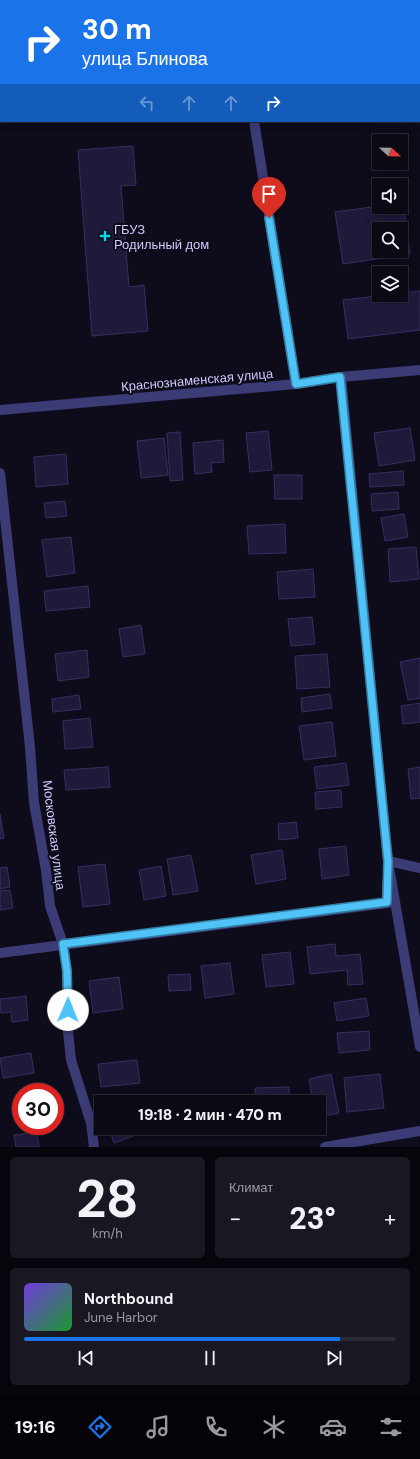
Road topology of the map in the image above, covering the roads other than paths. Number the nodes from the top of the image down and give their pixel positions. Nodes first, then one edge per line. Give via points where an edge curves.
1 (254, 122) edge
2 (420, 370) edge
3 (340, 377) junction
4 (296, 384) junction
5 (0, 410) edge
6 (0, 473) edge
7 (388, 861) junction
8 (420, 868) edge
9 (63, 944) junction
10 (0, 953) edge
11 (420, 1047) edge
12 (420, 1131) edge
13 (94, 1147) edge
14 (325, 1147) edge

1 - 4 street
2 - 3 street, Краснознаменская улица
3 - 4 street, Краснознаменская улица
3 - 7 street
4 - 5 street, Краснознаменская улица
6 - 9 street, Московская улица via 30,739 34,803 50,906
7 - 8 street
7 - 9 street via 387,902
7 - 11 street
9 - 10 street
9 - 13 street, Московская улица via 67,971 67,1022 72,1060 91,1123
12 - 14 street

